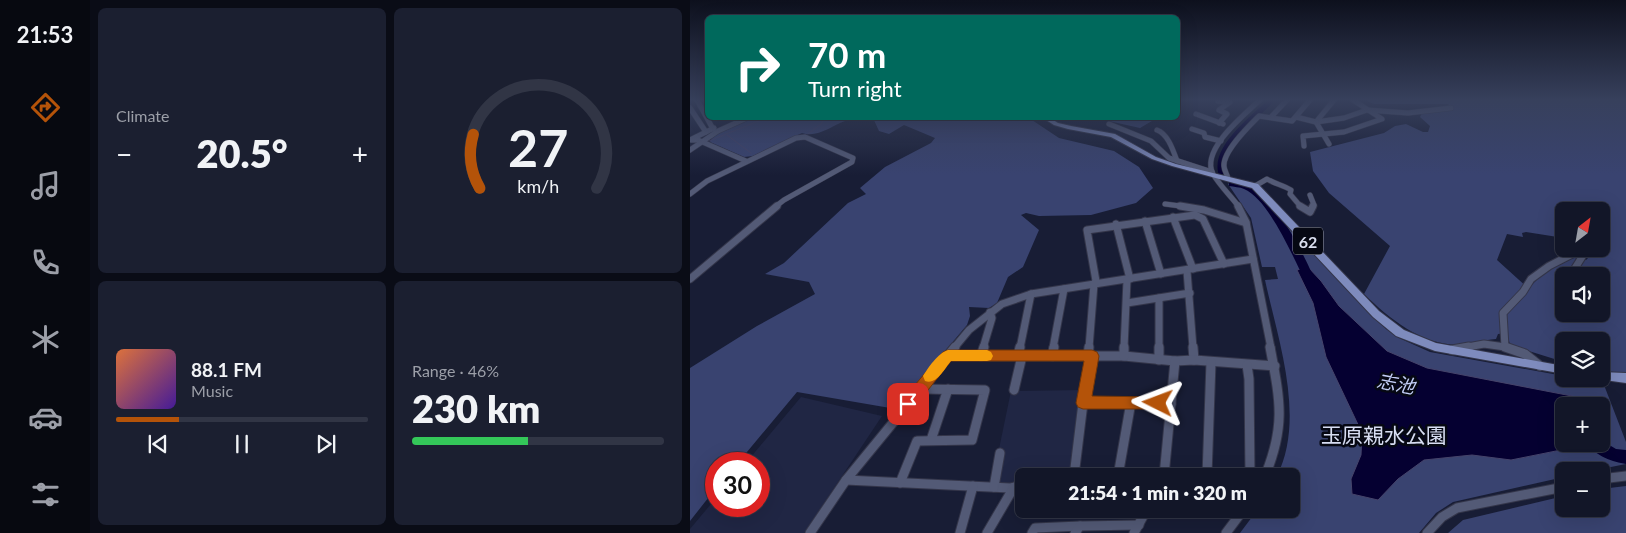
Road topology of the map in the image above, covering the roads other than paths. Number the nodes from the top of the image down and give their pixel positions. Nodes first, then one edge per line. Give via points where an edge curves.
1 (702, 125) edge
2 (711, 125) edge
3 (721, 125) edge
4 (732, 125) edge
5 (1059, 125) edge
6 (1111, 125) edge
7 (1223, 125) edge
8 (1234, 125) edge
9 (1250, 125) edge
10 (1317, 125) edge
11 (1370, 125) edge
12 (713, 128) junction
13 (1192, 129) dead end
14 (1157, 130) dead end
15 (1227, 131) junction
16 (706, 132) junction
17 (1323, 136) junction
18 (690, 140) edge
19 (701, 141) junction
20 (1221, 141) junction
21 (1329, 144) dead end
22 (1304, 146) dead end
23 (690, 150) edge
24 (746, 161) junction
25 (1177, 161) junction
26 (1213, 174) junction
27 (1228, 178) junction
28 (1255, 186) junction
29 (690, 194) edge
30 (1310, 195) dead end
31 (1165, 204) dead end
32 (1173, 217) junction
33 (1145, 220) junction
34 (1246, 223) junction
35 (1116, 224) junction
36 (1565, 258) edge
37 (1253, 259) junction
38 (1224, 264) junction
39 (1190, 270) junction
40 (1161, 274) junction
41 (690, 279) edge
42 (1128, 279) junction
43 (1094, 284) junction
44 (1064, 289) junction
45 (1031, 294) junction
46 (1190, 294) junction
47 (1159, 298) junction
48 (1127, 303) junction
49 (990, 312) junction
50 (1505, 347) junction
51 (1449, 351) junction
52 (948, 356) junction
53 (981, 356) junction
54 (1020, 356) junction
55 (1052, 356) junction
56 (1090, 356) junction
57 (1124, 356) junction
58 (1159, 360) junction
59 (1194, 360) junction
60 (1175, 361) junction
61 (1211, 362) junction
62 (1246, 365) junction
63 (1275, 366) junction
64 (1541, 366) junction
65 (1555, 368) edge
66 (1610, 377) edge
67 (1626, 378) edge
68 (920, 389) junction
69 (948, 389) junction
70 (1014, 390) dead end
71 (1131, 402) junction
72 (1083, 403) junction
73 (1171, 404) junction
74 (932, 440) junction
75 (1000, 453) dead end
76 (1076, 468) edge
77 (1120, 468) edge
78 (1165, 468) edge
79 (1207, 468) edge
80 (1250, 468) edge
81 (1268, 468) edge
82 (1626, 476) edge
83 (1610, 478) edge
84 (846, 480) junction
85 (900, 483) junction
86 (974, 486) junction
87 (994, 487) junction
88 (1015, 487) edge
89 (1555, 489) edge
90 (1015, 493) edge
91 (1142, 518) edge
92 (1237, 518) edge
93 (1136, 529) edge
94 (1078, 530) edge
95 (810, 533) edge
96 (960, 533) edge
97 (987, 533) edge
98 (1032, 533) edge
99 (1226, 533) edge
100 (1427, 533) edge

1 - 16 street
2 - 12 street
3 - 12 street
4 - 19 street
5 - 26 main road, 62 via 1113,134 1154,158
6 - 25 street via 1151,141 1164,155
7 - 15 street
8 - 15 street
9 - 27 street via 1240,135 1225,161
10 - 17 street
11 - 17 street
12 - 16 street
13 - 20 street
14 - 25 street via 1167,139
15 - 20 street
16 - 18 street
17 - 21 street
17 - 22 street via 1303,136
18 - 19 street
19 - 23 street
19 - 24 street
20 - 26 street via 1212,154
24 - 29 street via 707,181
24 - 41 street via 800,137 853,158 852,162 779,204
25 - 26 street
26 - 27 main road, 62
26 - 34 street via 1238,206
27 - 28 main road, 62
28 - 30 street via 1267,178 1278,186 1289,188 1302,210 1310,212 1314,205
28 - 51 main road, 62 via 1389,325 1413,340
31 - 34 street via 1196,208
32 - 33 street
32 - 38 street via 1189,215 1203,219
32 - 39 street
33 - 35 street
33 - 40 street
34 - 37 street
35 - 42 street
35 - 43 street via 1087,230
36 - 50 street via 1531,279 1503,313
37 - 38 street
37 - 63 street
38 - 39 street
39 - 40 street
39 - 46 street
40 - 42 street
42 - 43 street
42 - 48 street
43 - 44 street
43 - 56 street
44 - 45 street
44 - 55 street
45 - 49 street via 1002,304
45 - 54 street
46 - 47 street
46 - 59 street
47 - 48 street
47 - 58 street
48 - 57 street
49 - 52 street via 968,330
49 - 53 street via 992,318
50 - 51 street via 1484,344
50 - 64 street via 1525,354
51 - 64 main road, 62
52 - 53 street
52 - 68 street
53 - 54 street
54 - 55 street
54 - 70 street
55 - 56 street
56 - 57 street
56 - 72 street
57 - 58 street
58 - 60 street
59 - 60 street
59 - 61 street
60 - 73 street
61 - 62 street
61 - 79 street
62 - 63 street
62 - 80 street
63 - 81 street via 1281,416 1275,452
64 - 65 main road, 62
66 - 67 main road
68 - 69 street
68 - 84 street
69 - 74 street
69 - 74 street via 985,390 972,440
71 - 72 street
71 - 73 street
71 - 77 street
72 - 76 street
73 - 78 street
74 - 85 street via 917,441
75 - 87 street
82 - 83 street
84 - 85 street
84 - 95 street
85 - 86 street
86 - 87 street
86 - 96 street
87 - 88 street
89 - 100 street via 1457,508 1442,517
90 - 97 street
91 - 93 street
92 - 99 street
93 - 94 street
94 - 98 street via 1034,528

